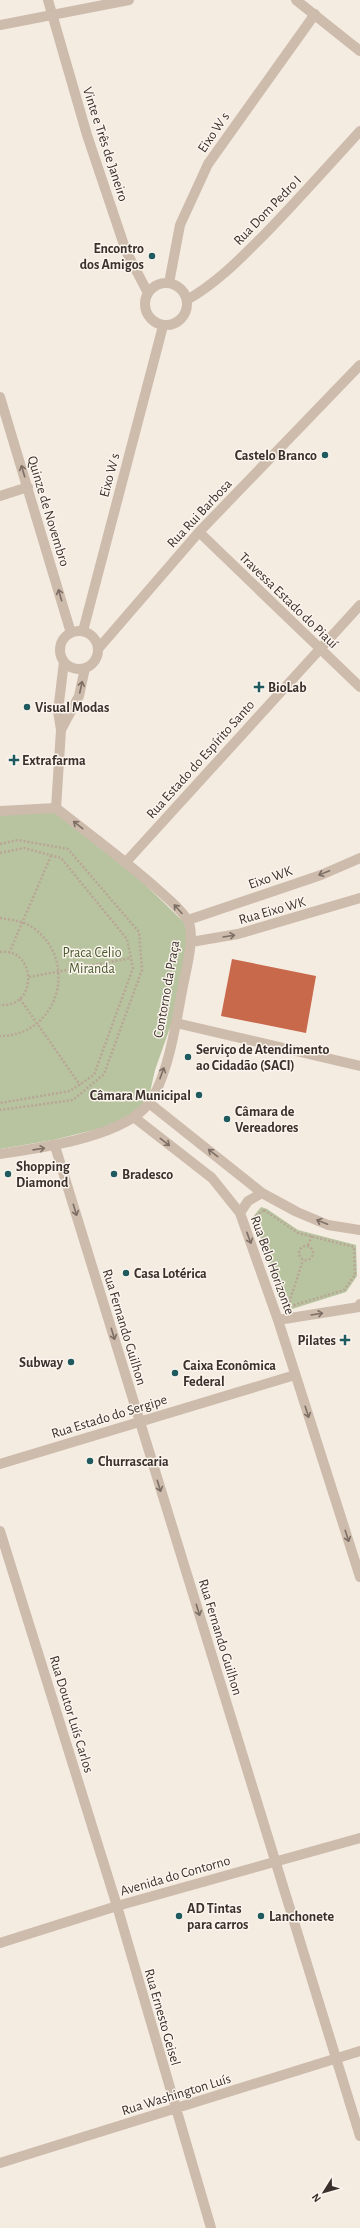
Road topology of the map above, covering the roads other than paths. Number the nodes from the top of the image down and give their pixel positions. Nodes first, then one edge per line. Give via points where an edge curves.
1 (48, 0) edge
2 (129, 0) edge
3 (296, 0) edge
4 (315, 14) junction
5 (52, 15) junction
6 (0, 25) edge
7 (360, 51) edge
8 (360, 131) edge
9 (169, 283) junction
10 (148, 293) junction
11 (187, 300) junction
12 (163, 326) junction
13 (360, 365) edge
14 (0, 397) edge
15 (28, 487) junction
16 (0, 496) edge
17 (199, 532) junction
18 (360, 605) edge
19 (83, 631) junction
20 (70, 633) junction
21 (319, 649) junction
22 (98, 650) junction
23 (64, 662) junction
24 (85, 668) junction
25 (360, 687) edge
26 (61, 730) junction
27 (56, 808) junction
28 (0, 811) edge
29 (360, 858) edge
30 (126, 862) junction
31 (360, 898) edge
32 (188, 920) junction
33 (191, 942) junction
34 (176, 1023) junction
35 (360, 1066) edge
36 (149, 1103) junction
37 (135, 1118) junction
38 (55, 1146) junction
39 (0, 1154) edge
40 (262, 1193) junction
41 (240, 1213) junction
42 (360, 1230) edge
43 (360, 1306) edge
44 (278, 1320) junction
45 (295, 1375) junction
46 (140, 1421) junction
47 (0, 1464) edge
48 (0, 1531) edge
49 (360, 1577) edge
50 (360, 1838) edge
51 (275, 1861) junction
52 (117, 1906) junction
53 (0, 1943) edge
54 (360, 2051) edge
55 (336, 2058) junction
56 (175, 2109) junction
57 (360, 2136) edge
58 (0, 2163) edge
59 (211, 2228) edge

1 - 5 street, Vinte e Três de Janeiro
2 - 5 street
3 - 4 street
4 - 7 street
4 - 9 street, Eixo W s via 208,164 180,225
5 - 6 street
5 - 10 street, Vinte e Três de Janeiro via 87,135 126,251
8 - 11 street, Rua Dom Pedro I via 281,218 232,266 207,288
9 - 10 street via 157,285
9 - 11 street via 184,292
10 - 12 street via 145,301 148,317
11 - 12 street via 188,308 184,316 175,324
12 - 19 street, Eixo W s
13 - 17 street, Rua Rui Barbosa
15 -> 14 street, Quinze de Novembro
15 - 16 street
20 -> 15 street, Quinze de Novembro
17 - 21 street, Travessa Estado do Piauí
17 - 22 street, Rua Rui Barbosa
18 - 21 street, Rua Estado do Espírito Santo
19 - 20 street
19 - 22 street via 96,641
20 - 23 street via 62,640 60,652
21 - 25 street, Travessa Estado do Piauí
21 - 30 street, Rua Estado do Espírito Santo
22 - 24 street via 94,660
23 - 24 street via 74,668
23 - 26 street via 58,711
26 -> 24 street via 79,696
26 - 27 street
27 - 28 street
30 -> 27 street
29 -> 32 street, Eixo WK via 322,875
32 -> 30 street
33 -> 31 street, Rua Eixo WK via 238,934
32 - 33 street, Contorno da Praça
33 - 34 street, Contorno da Praça
34 - 35 street
36 -> 34 street, Contorno da Praça via 163,1073
36 - 37 street, Contorno da Praça
40 -> 36 street
37 - 38 street, Contorno da Praça via 110,1129
37 -> 41 street, Rua Belo Horizonte via 212,1178
39 -> 38 street, Contorno da Praça
38 -> 46 street, Rua Fernando Guilhon
40 - 41 street via 248,1201
42 -> 40 street via 328,1225
41 -> 44 street, Rua Belo Horizonte
44 -> 43 street
44 - 45 street, Rua Belo Horizonte
45 - 46 street, Rua Estado do Sergipe
45 -> 49 street, Rua Belo Horizonte
46 - 47 street, Rua Estado do Sergipe
46 -> 51 street, Rua Fernando Guilhon
48 - 52 street, Rua Doutor Luís Carlos
50 - 51 street, Avenida do Contorno
51 - 52 street, Avenida do Contorno
51 - 55 street, Rua Fernando Guilhon
52 - 53 street, Avenida do Contorno
52 - 56 street, Rua Ernesto Geisel
54 - 55 street, Rua Washington Luís
55 - 56 street, Rua Washington Luís
55 - 57 street, Rua Fernando Guilhon
56 - 58 street, Rua Washington Luís
56 - 59 street, Rua Ernesto Geisel

